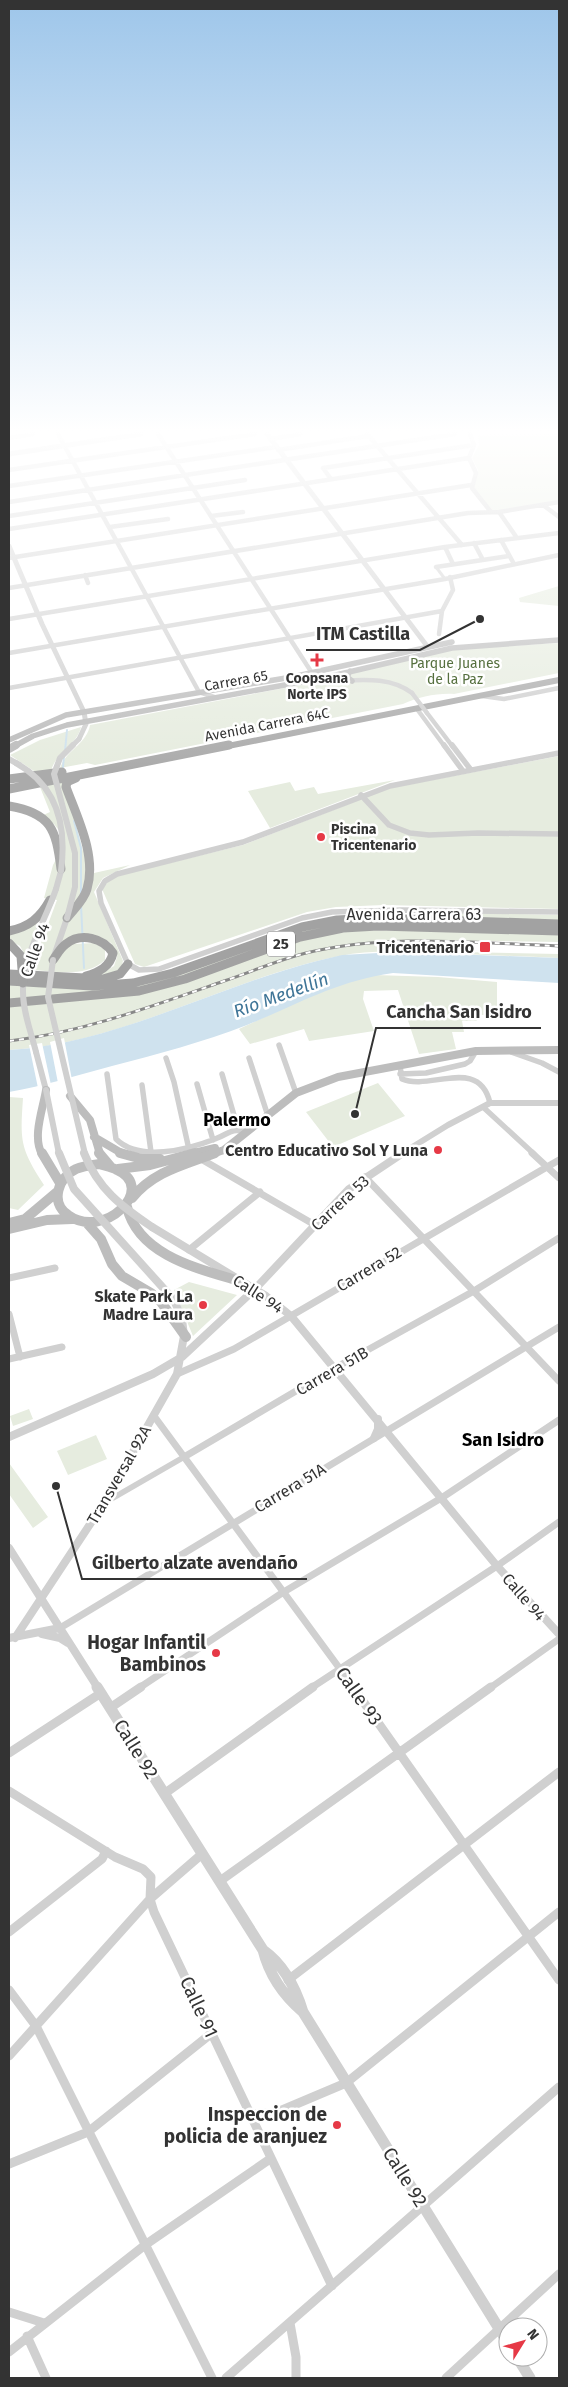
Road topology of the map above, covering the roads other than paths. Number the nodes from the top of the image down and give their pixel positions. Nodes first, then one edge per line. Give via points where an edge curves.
1 (85, 545) edge
2 (120, 545) edge
3 (228, 545) edge
4 (273, 545) edge
5 (351, 545) edge
6 (458, 545) edge
7 (475, 545) edge
8 (504, 545) edge
9 (9, 546) edge
10 (444, 547) junction
11 (232, 552) junction
12 (559, 555) edge
13 (509, 556) junction
14 (553, 556) junction
15 (11, 558) edge
16 (483, 560) junction
17 (362, 561) junction
18 (559, 563) edge
19 (453, 564) junction
20 (514, 564) junction
21 (436, 567) joint
22 (131, 568) junction
23 (85, 575) junction
24 (249, 578) junction
25 (447, 578) junction
26 (88, 583) dead end
27 (25, 585) junction
28 (9, 588) edge
29 (384, 589) junction
30 (146, 596) junction
31 (268, 608) junction
32 (442, 610) junction
33 (37, 614) junction
34 (405, 618) junction
35 (9, 619) edge
36 (163, 626) junction
37 (438, 634) dead end
38 (559, 634) edge
39 (288, 638) junction
40 (559, 640) edge
41 (52, 645) junction
42 (427, 646) junction
43 (9, 652) edge
44 (180, 658) junction
45 (350, 671) junction
46 (312, 673) junction
47 (559, 676) edge
48 (69, 678) junction
49 (323, 678) junction
50 (559, 680) edge
51 (307, 681) junction
52 (337, 681) junction
53 (352, 681) junction
54 (296, 683) junction
55 (9, 688) edge
56 (559, 688) edge
57 (200, 693) junction
58 (482, 696) junction
59 (220, 697) junction
60 (417, 709) junction
61 (84, 712) junction
62 (425, 715) junction
63 (86, 721) junction
64 (9, 740) edge
65 (9, 749) edge
66 (559, 752) edge
67 (9, 759) edge
68 (76, 770) junction
69 (471, 770) junction
70 (463, 771) junction
71 (91, 772) junction
72 (9, 779) edge
73 (9, 784) edge
74 (9, 789) edge
75 (361, 795) junction
76 (9, 806) edge
77 (559, 834) edge
78 (61, 871) junction
79 (105, 881) joint
80 (56, 889) junction
81 (559, 912) edge
82 (67, 918) junction
83 (559, 924) edge
84 (9, 931) edge
85 (559, 931) edge
86 (9, 943) edge
87 (230, 948) junction
88 (53, 960) junction
89 (128, 964) junction
90 (9, 974) edge
91 (75, 978) junction
92 (103, 979) junction
93 (150, 979) junction
94 (9, 981) edge
95 (23, 983) junction
96 (9, 1003) edge
97 (279, 1045) dead end
98 (500, 1049) junction
99 (559, 1050) edge
100 (166, 1058) dead end
101 (249, 1058) dead end
102 (400, 1070) junction
103 (559, 1072) edge
104 (107, 1074) dead end
105 (222, 1074) dead end
106 (197, 1084) dead end
107 (142, 1085) dead end
108 (46, 1090) junction
109 (296, 1093) junction
110 (70, 1096) junction
111 (559, 1103) edge
112 (486, 1105) junction
113 (267, 1113) junction
114 (243, 1132) junction
115 (213, 1140) junction
116 (98, 1142) junction
117 (188, 1145) junction
118 (151, 1152) junction
119 (217, 1154) junction
120 (178, 1157) junction
121 (201, 1158) junction
122 (559, 1160) edge
123 (211, 1166) junction
124 (547, 1166) junction
125 (114, 1168) junction
126 (365, 1177) junction
127 (559, 1178) edge
128 (58, 1187) junction
129 (260, 1192) junction
130 (129, 1203) junction
131 (75, 1220) junction
132 (86, 1222) junction
133 (9, 1223) edge
134 (315, 1225) junction
135 (9, 1229) edge
136 (424, 1237) junction
137 (559, 1238) edge
138 (189, 1250) junction
139 (55, 1268) dead end
140 (9, 1278) edge
141 (236, 1280) junction
142 (254, 1290) junction
143 (474, 1291) junction
144 (9, 1314) edge
145 (291, 1316) junction
146 (559, 1326) edge
147 (186, 1337) junction
148 (62, 1347) dead end
149 (528, 1347) junction
150 (20, 1357) junction
151 (182, 1357) junction
152 (9, 1359) edge
153 (335, 1368) junction
154 (177, 1374) junction
155 (559, 1381) edge
156 (154, 1416) junction
157 (378, 1419) junction
158 (559, 1420) edge
159 (387, 1430) junction
160 (9, 1437) edge
161 (374, 1438) junction
162 (184, 1457) junction
163 (443, 1497) junction
164 (104, 1503) junction
165 (559, 1522) edge
166 (232, 1523) junction
167 (9, 1548) edge
168 (497, 1566) junction
169 (282, 1593) junction
170 (43, 1600) junction
171 (60, 1628) junction
172 (37, 1633) junction
173 (559, 1634) edge
174 (12, 1638) edge
175 (559, 1640) edge
176 (70, 1644) junction
177 (340, 1668) junction
178 (101, 1693) junction
179 (110, 1708) junction
180 (9, 1753) edge
181 (399, 1753) junction
182 (559, 1772) edge
183 (9, 1791) edge
184 (164, 1794) junction
185 (463, 1846) junction
186 (106, 1851) junction
187 (202, 1854) junction
188 (220, 1881) junction
189 (150, 1898) junction
190 (559, 1912) edge
191 (9, 1932) edge
192 (529, 1938) junction
193 (264, 1950) junction
194 (288, 1980) junction
195 (559, 1980) edge
196 (9, 1990) edge
197 (303, 2012) junction
198 (36, 2026) junction
199 (212, 2033) junction
200 (9, 2056) edge
201 (346, 2082) junction
202 (559, 2088) edge
203 (249, 2114) junction
204 (88, 2132) junction
205 (270, 2159) junction
206 (9, 2164) edge
207 (423, 2206) junction
208 (145, 2245) junction
209 (559, 2274) edge
210 (332, 2286) junction
211 (9, 2312) edge
212 (512, 2317) edge
213 (44, 2323) junction
214 (290, 2323) junction
215 (498, 2327) edge
216 (498, 2330) edge
217 (27, 2336) junction
218 (9, 2352) edge
219 (523, 2367) edge
220 (46, 2378) edge
221 (212, 2378) edge
222 (226, 2378) edge
223 (296, 2378) edge
224 (446, 2378) edge
225 (530, 2378) edge

1 - 15 street
2 - 22 street
3 - 11 street
4 - 11 street
5 - 17 street
6 - 10 street
7 - 16 street
8 - 13 street
9 - 15 street
10 - 17 street
10 - 19 street
11 - 22 street
11 - 24 street
12 - 14 street
13 - 16 street
13 - 20 street
14 - 18 street
14 - 20 street
15 - 27 street
16 - 19 street
17 - 24 street
17 - 29 street
19 - 21 street
20 - 25 street
21 - 25 street
22 - 23 street
22 - 30 street
23 - 26 street
23 - 27 street
24 - 30 street
24 - 31 street
25 - 29 street
25 - 32 street via 453,583 452,590
27 - 28 street
27 - 33 street
29 - 31 street
29 - 34 street
30 - 33 street
30 - 36 street
31 - 36 street
31 - 39 street
32 - 34 street
32 - 37 street
33 - 35 street
33 - 41 street
34 - 39 street
34 - 42 street
36 - 41 street
36 - 44 street
38 - 42 main road, Carrera 65 via 465,640
39 - 44 street
39 - 46 street
40 - 45 main road, Carrera 65 via 456,647
41 - 43 street
41 - 48 street
42 - 46 main road, Carrera 65
44 - 48 street
44 - 57 street
45 - 49 main road, Carrera 65
45 - 53 main road via 347,677
46 - 49 street
46 - 54 main road
46 - 57 main road, Carrera 65
47 - 68 main road, Avenida Carrera 64C
48 - 55 street
48 - 61 street
49 - 51 main road, Carrera 65
49 - 52 street
50 - 58 main road, Avenida Carrera 64C
51 - 52 street
51 - 54 main road, Carrera 65
52 - 53 street
53 - 62 street, bridge via 395,683 406,687
54 - 59 main road, Carrera 65
56 - 58 street via 504,699
57 - 59 street
57 - 61 main road, Carrera 65
58 - 60 main road, Avenida Carrera 64C
59 - 63 main road, Carrera 65
60 - 62 street
60 - 71 main road, Avenida Carrera 64C
61 - 63 street
61 - 64 main road, Carrera 65 via 52,719
62 - 69 street
62 - 70 street
63 - 65 main road, Carrera 65 via 45,732
63 - 82 street, Calle 94, bridge via 79,739 60,758 54,774 75,853 75,887
66 - 69 street
67 - 78 street, Calle 94, bridge via 34,774 50,793 63,836
68 - 72 main road
68 - 73 main road, Avenida Carrera 64C
69 - 70 street
70 - 75 street via 395,784
71 - 74 main road, Avenida Carrera 64C
71 - 82 main road via 70,781 66,787 84,838 89,869 86,892
75 - 77 street via 384,822 401,832
75 - 79 street via 243,842 129,870
76 - 78 main road, bridge via 33,810 48,820
78 - 80 street, Calle 94
79 - 89 street via 98,890 99,896
80 - 84 highway, bridge via 36,922
80 - 95 street, Calle 94, bridge
81 - 87 street via 342,911 302,918
82 - 88 street, Calle 94
83 - 87 highway, Avenida Carrera 63 / 25 via 348,919 302,927
85 - 96 highway, Avenida Carrera 63 / 25 via 343,928 300,937 185,979 139,991
86 - 95 highway, bridge via 21,956
87 - 89 street via 152,970 139,970
87 - 93 highway, Avenida Carrera 63 / 25
88 - 91 highway via 64,945 77,939 98,939 111,948 113,953 108,965 94,974
88 - 110 street, Calle 94, bridge via 48,998
89 - 92 highway via 120,974
90 - 91 highway, Avenida Carrera 63 / 25
91 - 92 highway, Avenida Carrera 63 / 25
92 - 93 highway, Avenida Carrera 63 / 25
93 - 94 highway, Avenida Carrera 63 / 25 via 102,986
95 - 108 street, Calle 94, bridge via 26,1011
97 - 109 street
98 - 99 main road
98 - 102 main road via 476,1051
98 - 103 street
100 - 117 street
101 - 113 street
102 - 109 main road via 338,1077
102 - 112 street via 402,1078 409,1082 456,1078 475,1080 490,1094
104 - 118 street via 116,1139 128,1149
105 - 114 street
106 - 115 street
107 - 118 street
108 - 128 main road via 38,1135 41,1155 49,1164
108 - 147 street, Calle 94, bridge via 64,1172 74,1189 174,1300 183,1318
109 - 113 main road
110 - 116 main road via 87,1116
110 - 138 street, Calle 94, bridge via 92,1173 115,1200
111 - 112 street, Carrera 53
112 - 124 street
112 - 126 street, Carrera 53
113 - 114 main road
114 - 115 street via 233,1129
114 - 119 main road via 232,1146
114 - 120 main road via 214,1148
115 - 117 street
116 - 120 main road via 135,1158
116 - 125 main road via 102,1157
117 - 118 street
119 - 121 main road
119 - 123 street
120 - 125 main road via 150,1165
121 - 123 street
121 - 130 main road via 156,1175
122 - 124 street, Carrera 52
123 - 129 street
124 - 127 street
124 - 136 street, Carrera 52
125 - 128 main road via 93,1165 76,1169
125 - 130 main road via 131,1182
126 - 134 street, Carrera 53 via 332,1205
126 - 136 street
128 - 131 main road via 60,1208
128 - 133 main road via 30,1216
129 - 134 street
129 - 138 street
130 - 132 main road via 109,1220
130 - 141 main road via 127,1215 131,1226 153,1245 191,1266
131 - 132 main road
131 - 135 main road via 60,1218
132 - 147 main road via 101,1239 117,1270 156,1297
134 - 142 street, Carrera 53
136 - 143 street
136 - 145 street, Carrera 52
137 - 143 street, Carrera 51B
138 - 141 street, Calle 94
139 - 140 street
141 - 142 street, Calle 94
142 - 145 street, Calle 94
142 - 151 street, Carrera 53
143 - 149 street
143 - 153 street, Carrera 51B
144 - 150 street
145 - 153 street, Calle 94
145 - 154 street, Carrera 52 via 234,1348
146 - 149 street, Carrera 51A
147 - 151 street, Calle 94
148 - 150 street
149 - 155 street
149 - 159 street, Carrera 51A
150 - 152 street
151 - 154 street, Transversal 92A
151 - 160 street via 153,1374
153 - 157 street, Calle 94
153 - 162 street, Carrera 51B
154 - 156 street, Transversal 92A
156 - 162 street, Calle 93
156 - 164 street, Transversal 92A
157 - 159 street, Calle 94
157 - 161 street
158 - 163 street
159 - 161 street, Carrera 51A
159 - 163 street, Calle 94
161 - 166 street, Carrera 51A
162 - 164 street, Carrera 51B
162 - 166 street, Calle 93
163 - 168 street, Calle 94
163 - 169 street
164 - 170 street, Transversal 92A
165 - 168 street
166 - 169 street, Calle 93
166 - 171 street, Carrera 51A
167 - 170 street, Calle 92
168 - 173 street, Calle 94
168 - 177 street
169 - 177 street, Calle 93
169 - 179 street
170 - 171 street, Calle 92
170 - 174 street, Transversal 92A
171 - 172 street, Carrera 51A
171 - 176 street, Calle 92
172 - 174 street, Carrera 51A
172 - 176 street via 60,1638
175 - 181 street
176 - 178 street, Calle 92
177 - 181 street, Calle 93
177 - 184 street
178 - 179 street, Calle 92
178 - 180 street
179 - 184 street, Calle 92
181 - 185 street, Calle 93
181 - 188 street
182 - 185 street
183 - 186 street, Calle 91
184 - 187 street, Calle 92
185 - 192 street, Calle 93
185 - 194 street
186 - 189 street, Calle 91 via 143,1869 152,1877
186 - 191 street via 102,1859
187 - 188 street, Calle 92
187 - 189 street
188 - 193 street, Calle 92
189 - 198 street
189 - 199 street, Calle 91
190 - 192 street
192 - 195 street, Calle 93
192 - 201 street
193 - 194 street, Calle 92 via 271,1954
193 - 197 street, Calle 92 via 265,1960 293,2005
194 - 197 street, Calle 92 via 300,1999
196 - 198 street
197 - 201 street, Calle 92
198 - 200 street
198 - 204 street
199 - 203 street, Calle 91
199 - 204 street
201 - 203 street via 275,2113
201 - 207 street, Calle 92
202 - 207 street
203 - 205 street, Calle 91
204 - 206 street
204 - 208 street
205 - 208 street
205 - 210 street, Calle 91
207 - 210 street
207 - 215 street, Calle 92
208 - 213 street
208 - 221 street
209 - 212 street
210 - 214 street
211 - 213 street
213 - 217 street
214 - 222 street
214 - 223 street
216 - 224 street
217 - 218 street
217 - 220 street
219 - 225 street

